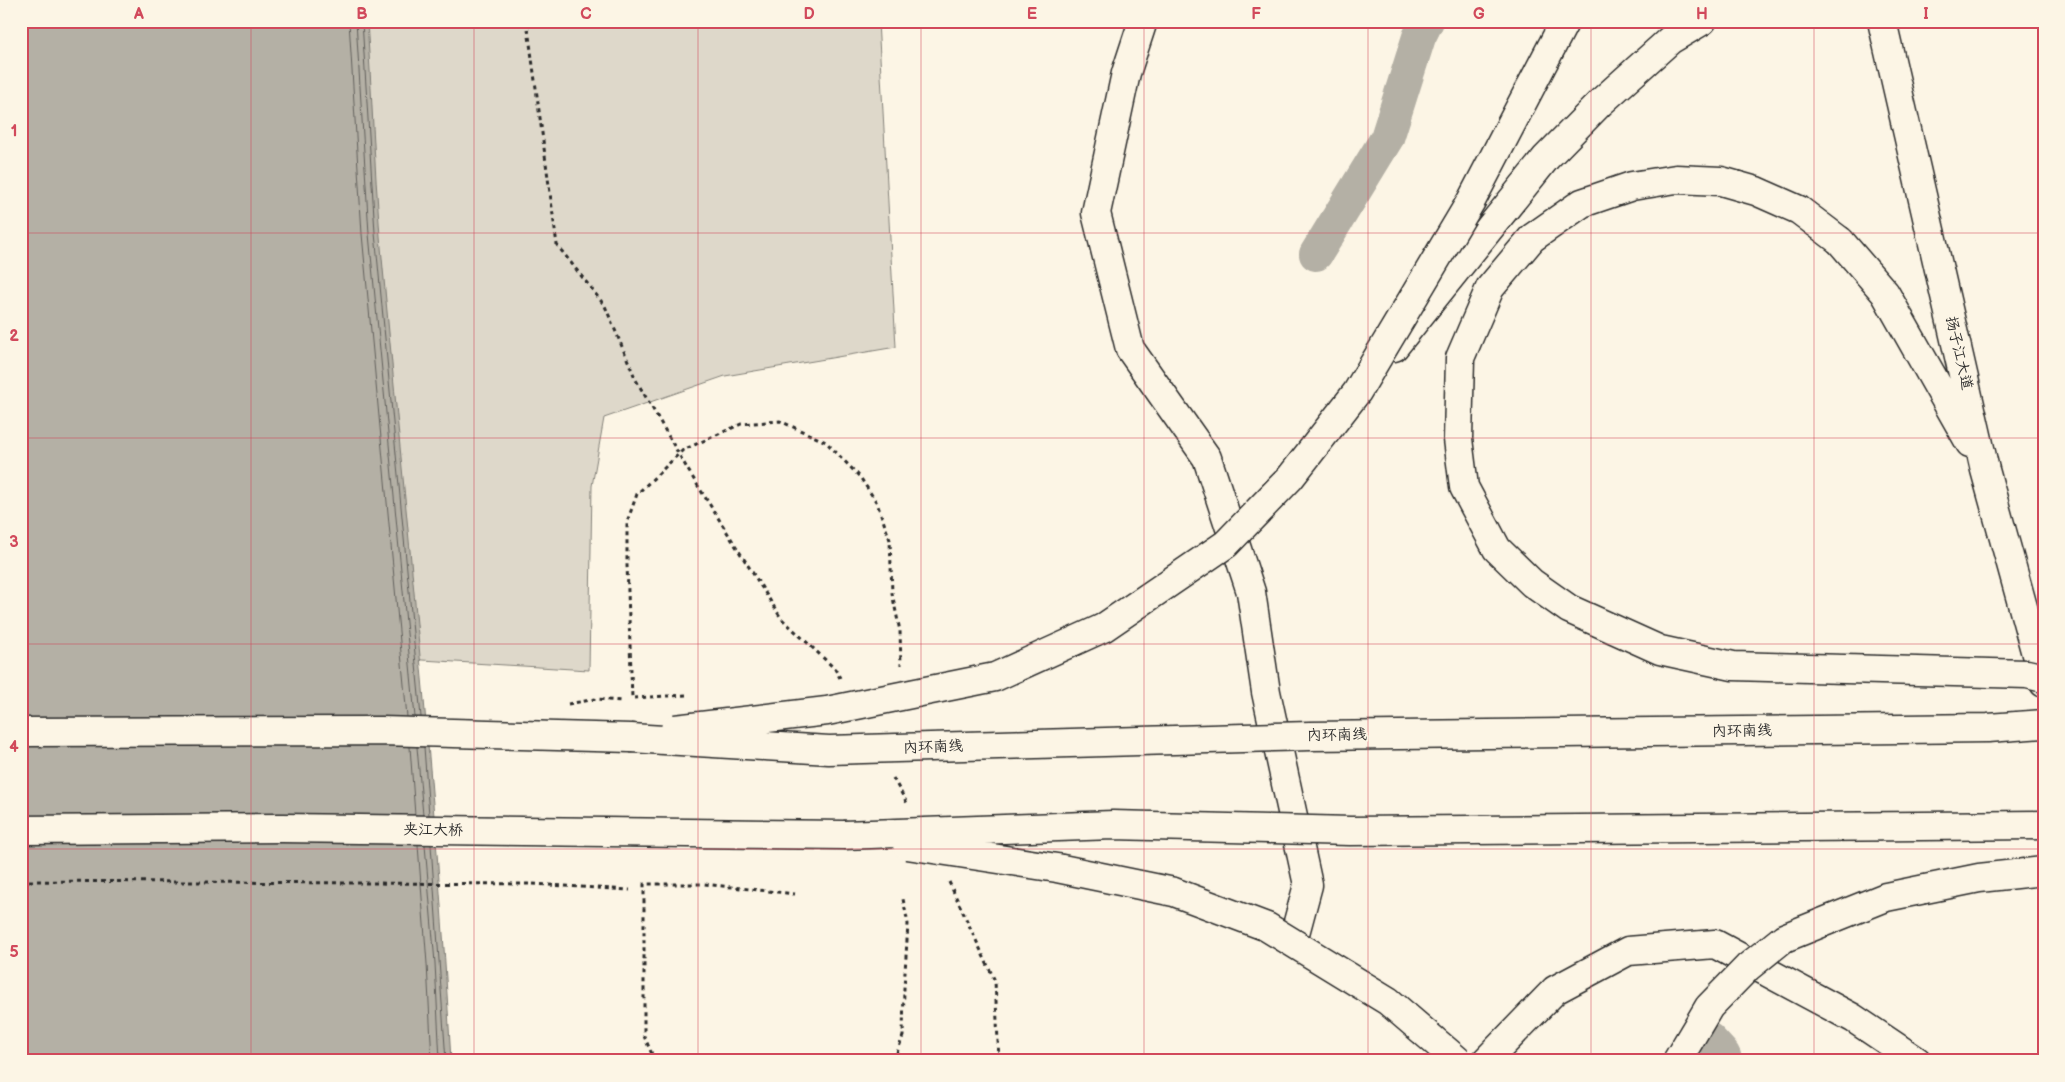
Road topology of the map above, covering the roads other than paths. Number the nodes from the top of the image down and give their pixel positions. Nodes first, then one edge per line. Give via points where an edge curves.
1 (1143, 21) edge
2 (1565, 21) edge
3 (1702, 21) edge
4 (1882, 21) edge
5 (1357, 392) junction
6 (1985, 470) junction
7 (2044, 678) edge
8 (2044, 683) edge
9 (2044, 724) edge
10 (21, 732) edge
11 (631, 738) junction
12 (2044, 825) edge
13 (21, 830) edge
14 (844, 835) junction
15 (2044, 871) edge
16 (1294, 937) dead end
17 (1458, 1061) edge
18 (1486, 1061) edge
19 (1677, 1061) edge
20 (1917, 1061) edge

1 - 16 main road via 1126,73 1096,213 1130,349 1207,458 1251,592 1266,692 1308,884
2 - 5 main road, bridge via 1471,201
3 - 5 main road, bridge via 1670,40 1601,102 1546,158
4 - 6 main road, 扬子江大道
5 - 11 main road, bridge via 1290,478 1226,544 1103,628 995,677 827,711 688,726
6 - 7 main road, bridge via 1885,292 1840,241 1799,210 1756,191 1721,181 1676,179 1632,186 1582,203 1532,238 1490,288 1460,358 1458,439 1464,487 1497,548 1532,583 1569,609 1660,650 1733,666 2027,674
6 - 8 main road, 扬子江大道
9 - 11 main road, 内环南线, bridge via 1988,728 1310,736 829,750
10 - 11 main road via 381,731
12 - 14 main road, bridge via 1350,830 1114,825
13 - 14 main road, 夹江大桥 via 282,828
14 - 17 main road, bridge via 1057,868 1174,892 1267,927 1388,1001
15 - 19 main road, bridge via 1979,878 1886,897 1784,938 1748,967 1709,1007
18 - 20 main road via 1555,990 1628,951 1715,944 1853,1018

